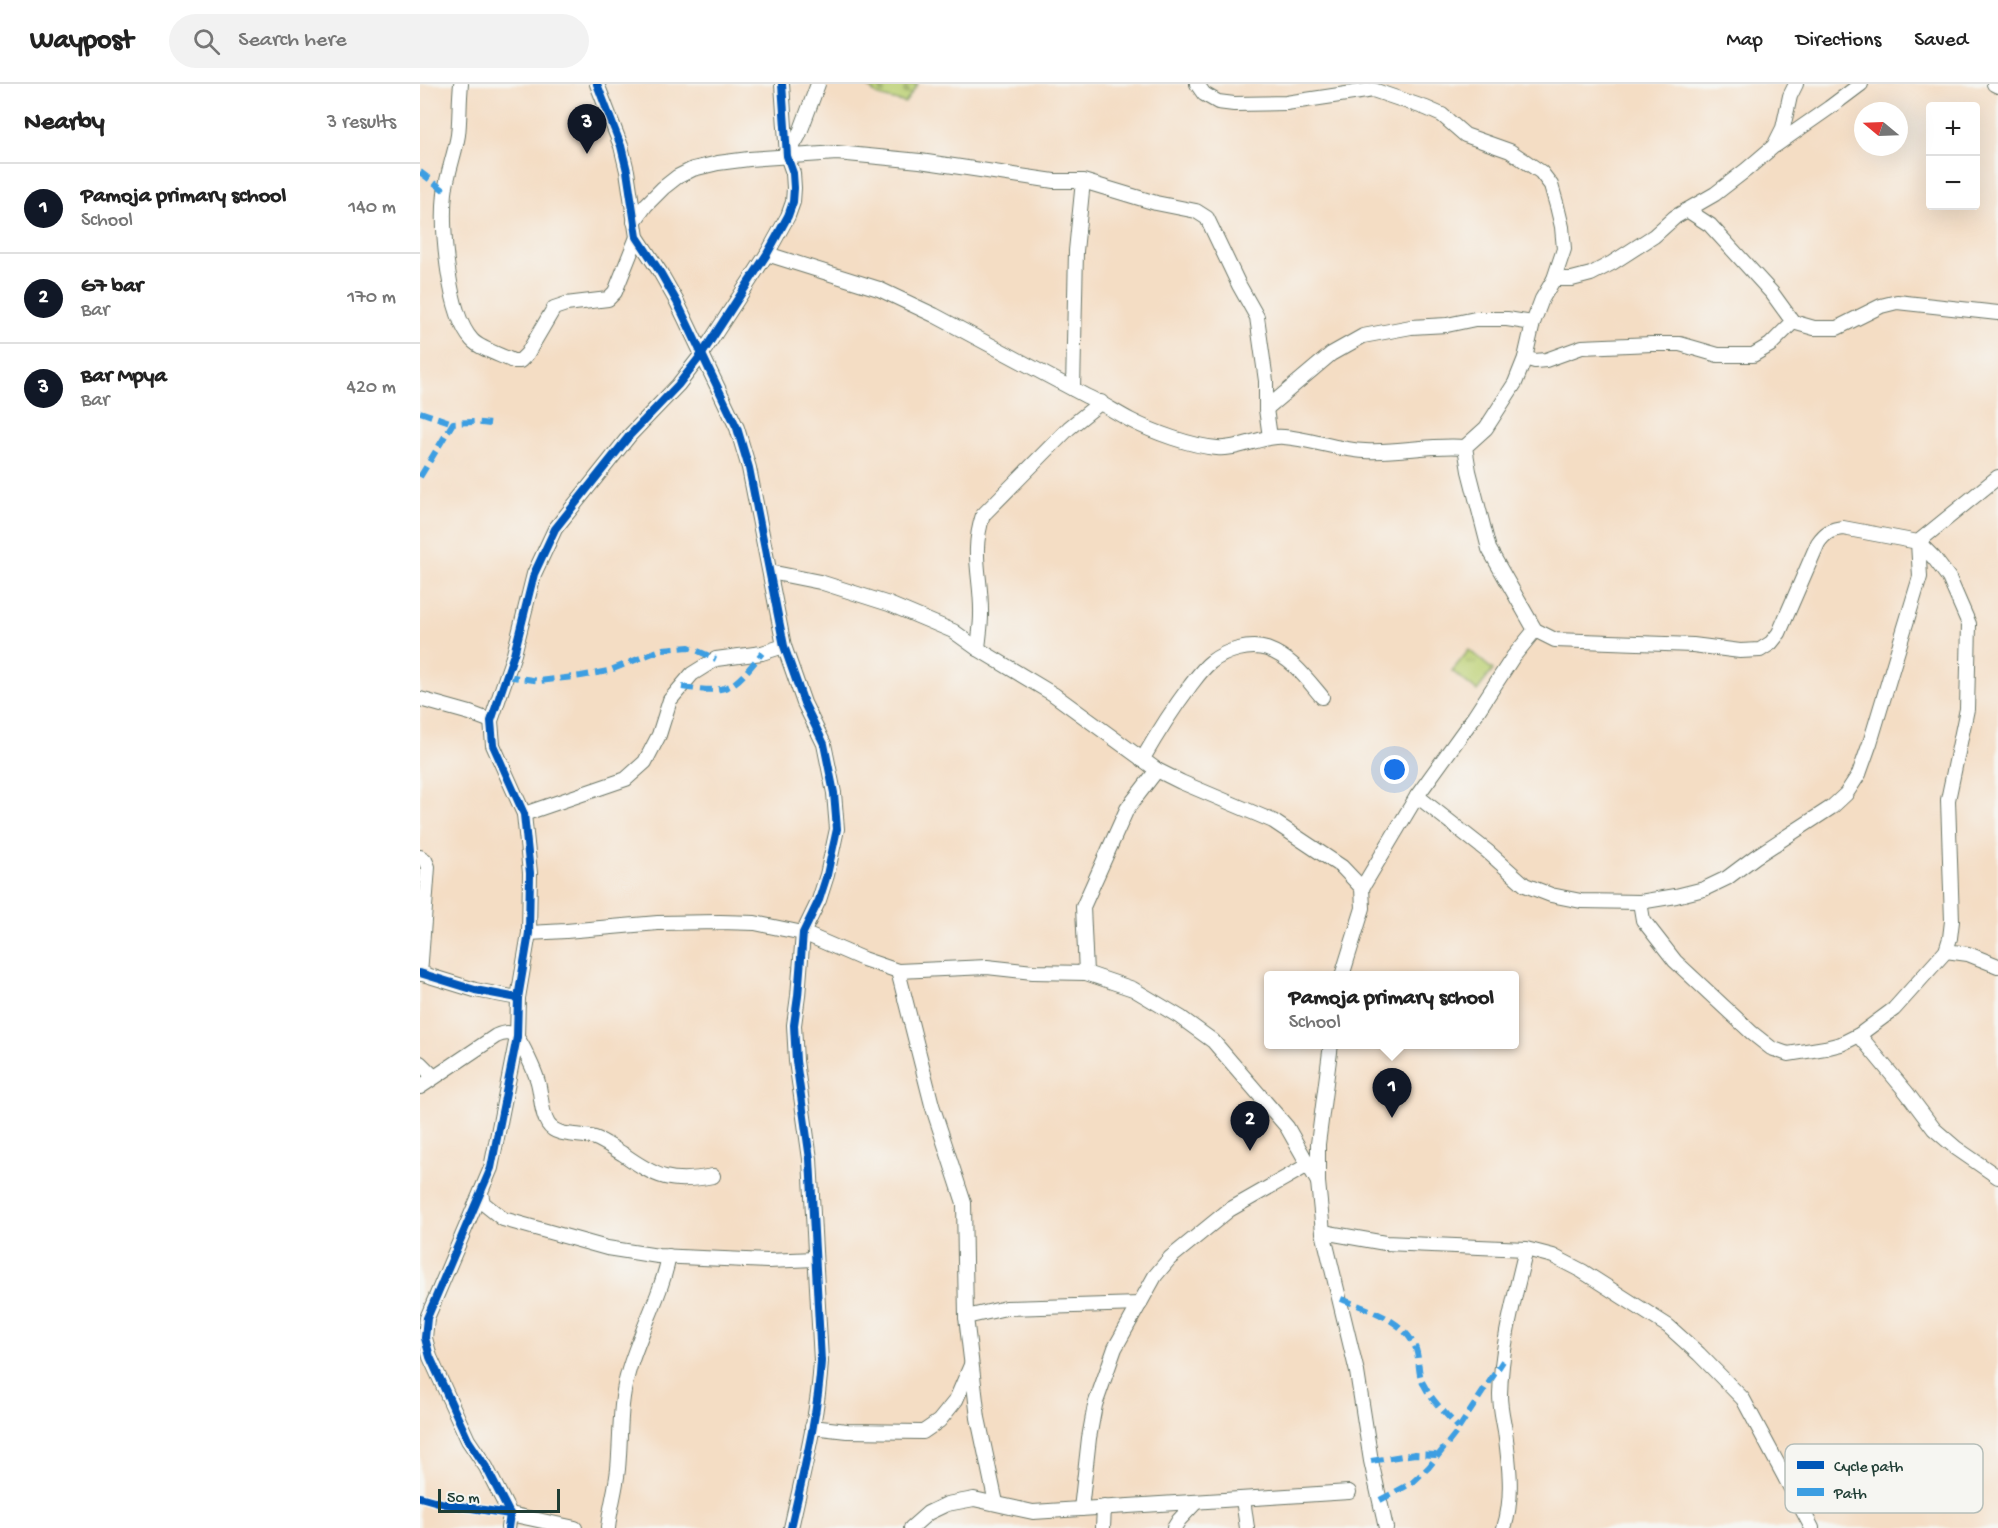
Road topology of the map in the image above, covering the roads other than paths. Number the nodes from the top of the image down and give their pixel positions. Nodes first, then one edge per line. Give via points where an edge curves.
1 (461, 84) edge
2 (597, 84) edge
3 (782, 84) edge
4 (818, 84) edge
5 (1197, 84) edge
6 (1796, 84) edge
7 (1861, 84) edge
8 (1994, 84) edge
9 (1998, 86) edge
10 (1373, 87) edge
11 (1774, 146) junction
12 (787, 156) junction
13 (1083, 182) junction
14 (1687, 210) junction
15 (634, 222) junction
16 (637, 237) junction
17 (767, 254) junction
18 (1554, 279) junction
19 (1998, 313) edge
20 (1793, 322) junction
21 (1533, 323) junction
22 (702, 354) junction
23 (1525, 358) junction
24 (1073, 389) junction
25 (1101, 402) junction
26 (1266, 409) junction
27 (1270, 437) junction
28 (1465, 447) junction
29 (1998, 477) edge
30 (1918, 542) junction
31 (770, 572) junction
32 (1535, 630) junction
33 (784, 646) junction
34 (978, 649) junction
35 (1322, 697) dead end
36 (420, 699) edge
37 (491, 721) junction
38 (1142, 760) junction
39 (1157, 770) junction
40 (1417, 796) junction
41 (524, 814) junction
42 (420, 857) edge
43 (1362, 888) junction
44 (1640, 902) junction
45 (529, 933) junction
46 (803, 933) junction
47 (1946, 951) junction
48 (1998, 966) edge
49 (898, 971) junction
50 (1343, 971) edge
51 (420, 973) edge
52 (1086, 973) junction
53 (518, 998) junction
54 (1859, 1035) junction
55 (517, 1037) junction
56 (1329, 1049) edge
57 (420, 1063) edge
58 (434, 1077) junction
59 (420, 1087) edge
60 (1308, 1165) junction
61 (712, 1176) dead end
62 (1998, 1177) edge
63 (1318, 1182) junction
64 (481, 1193) junction
65 (1323, 1232) junction
66 (1526, 1249) junction
67 (669, 1256) junction
68 (815, 1259) junction
69 (1140, 1304) junction
70 (966, 1317) junction
71 (971, 1364) junction
72 (812, 1427) junction
73 (1785, 1478) edge
74 (1349, 1492) dead end
75 (1243, 1499) junction
76 (1196, 1502) junction
77 (996, 1503) junction
78 (1104, 1507) junction
79 (1081, 1509) junction
80 (1804, 1513) edge
81 (509, 1521) edge
82 (575, 1528) edge
83 (608, 1528) edge
84 (791, 1528) edge
85 (911, 1528) edge
86 (1103, 1528) edge
87 (1174, 1528) edge
88 (1247, 1528) edge
89 (1386, 1528) edge
90 (1504, 1528) edge
91 (1812, 1528) edge

1 - 16 street via 458,136 445,191 444,238 456,305 474,342 520,361 554,308 608,299 615,292
2 - 15 street via 621,146
3 - 12 street
4 - 12 street
5 - 10 street via 1204,94 1218,102 1234,104 1286,103
6 - 11 street
7 - 11 street
8 - 9 street
10 - 18 street via 1442,115 1465,135 1510,151 1541,172 1551,185 1562,227 1564,249
11 - 14 street via 1715,194
12 - 13 street via 837,153
12 - 15 street via 693,169 663,188
12 - 17 street via 793,173 793,202
13 - 24 street via 1076,251
13 - 26 street via 1196,211 1207,218 1257,317
14 - 18 street via 1654,236 1591,274
14 - 20 street via 1710,225
15 - 16 street
16 - 22 street via 677,302
17 - 22 street
17 - 24 street via 879,289
18 - 21 street
19 - 20 street via 1898,302 1837,328 1814,328
20 - 23 street via 1770,345 1753,355 1718,354 1680,344 1652,344 1582,347 1545,360
21 - 23 street
21 - 26 street via 1475,318 1363,336 1331,354
22 - 31 street via 737,428
22 - 37 street via 630,435 555,530 534,574 514,654
23 - 28 street via 1501,408
24 - 25 street
25 - 27 street via 1168,436 1216,448
25 - 34 street via 1069,428 983,515 975,551 981,614
26 - 27 street
27 - 28 street via 1367,451
28 - 32 street via 1489,549
29 - 30 street
30 - 32 street via 1843,528 1824,534 1779,633 1760,650 1555,640
30 - 44 street via 1917,587 1870,743 1859,774 1846,794 1722,881 1685,894
30 - 47 street via 1949,578 1969,624 1967,709 1948,800 1952,921
31 - 33 street
31 - 34 street via 820,582 889,604 953,631
32 - 40 street
33 - 41 street via 716,659 692,674 670,700 659,735 636,772
33 - 46 street via 804,703 824,744 837,829 819,900
34 - 38 street via 1053,694
35 - 38 street via 1302,672 1273,652 1255,647 1235,650 1210,662 1195,679
36 - 37 street
37 - 41 street via 493,745
38 - 39 street
39 - 43 street via 1273,821 1342,867
39 - 52 street via 1127,809 1083,907
40 - 43 street
40 - 44 street via 1526,885 1551,895 1581,900
41 - 45 street via 530,873
42 - 51 street via 428,867
43 - 50 street via 1363,908
44 - 54 street via 1643,920 1675,961 1771,1048 1788,1054 1816,1050
45 - 46 street via 720,922 754,923
45 - 53 street
46 - 49 street
46 - 68 street via 794,1025 810,1159
47 - 48 street via 1968,954
47 - 54 street via 1894,1009
49 - 52 street via 987,967
49 - 70 street via 932,1105 964,1203
51 - 53 street
52 - 60 street via 1133,989 1213,1041 1287,1127
53 - 55 street
54 - 62 street via 1934,1130
55 - 58 street via 503,1033 496,1036
55 - 61 street via 537,1079 551,1128 597,1138 663,1177 692,1180
55 - 64 street via 491,1168
56 - 63 street via 1318,1144
57 - 58 street
58 - 59 street
60 - 63 street
60 - 69 street via 1228,1210 1202,1231 1164,1265
63 - 65 street
64 - 67 street via 483,1203 503,1219 607,1248
64 - 81 street via 427,1318 425,1338 455,1412 486,1467
65 - 66 street via 1385,1243
65 - 89 street via 1357,1372
66 - 73 street via 1553,1256 1582,1271 1668,1326 1743,1399
66 - 90 street via 1509,1325 1500,1396 1510,1490
67 - 68 street
67 - 83 street via 659,1296 625,1384 618,1471
68 - 72 street via 821,1361
69 - 70 street via 1006,1308
69 - 79 street via 1115,1348 1095,1405
70 - 71 street
71 - 72 street via 956,1400 939,1421 923,1432
71 - 77 street
72 - 84 street
74 - 75 street
75 - 76 street
75 - 88 street
76 - 78 street
76 - 87 street
77 - 79 street via 1033,1512
77 - 85 street via 974,1499 946,1504
78 - 79 street
78 - 86 street
80 - 91 street
81 - 82 street

